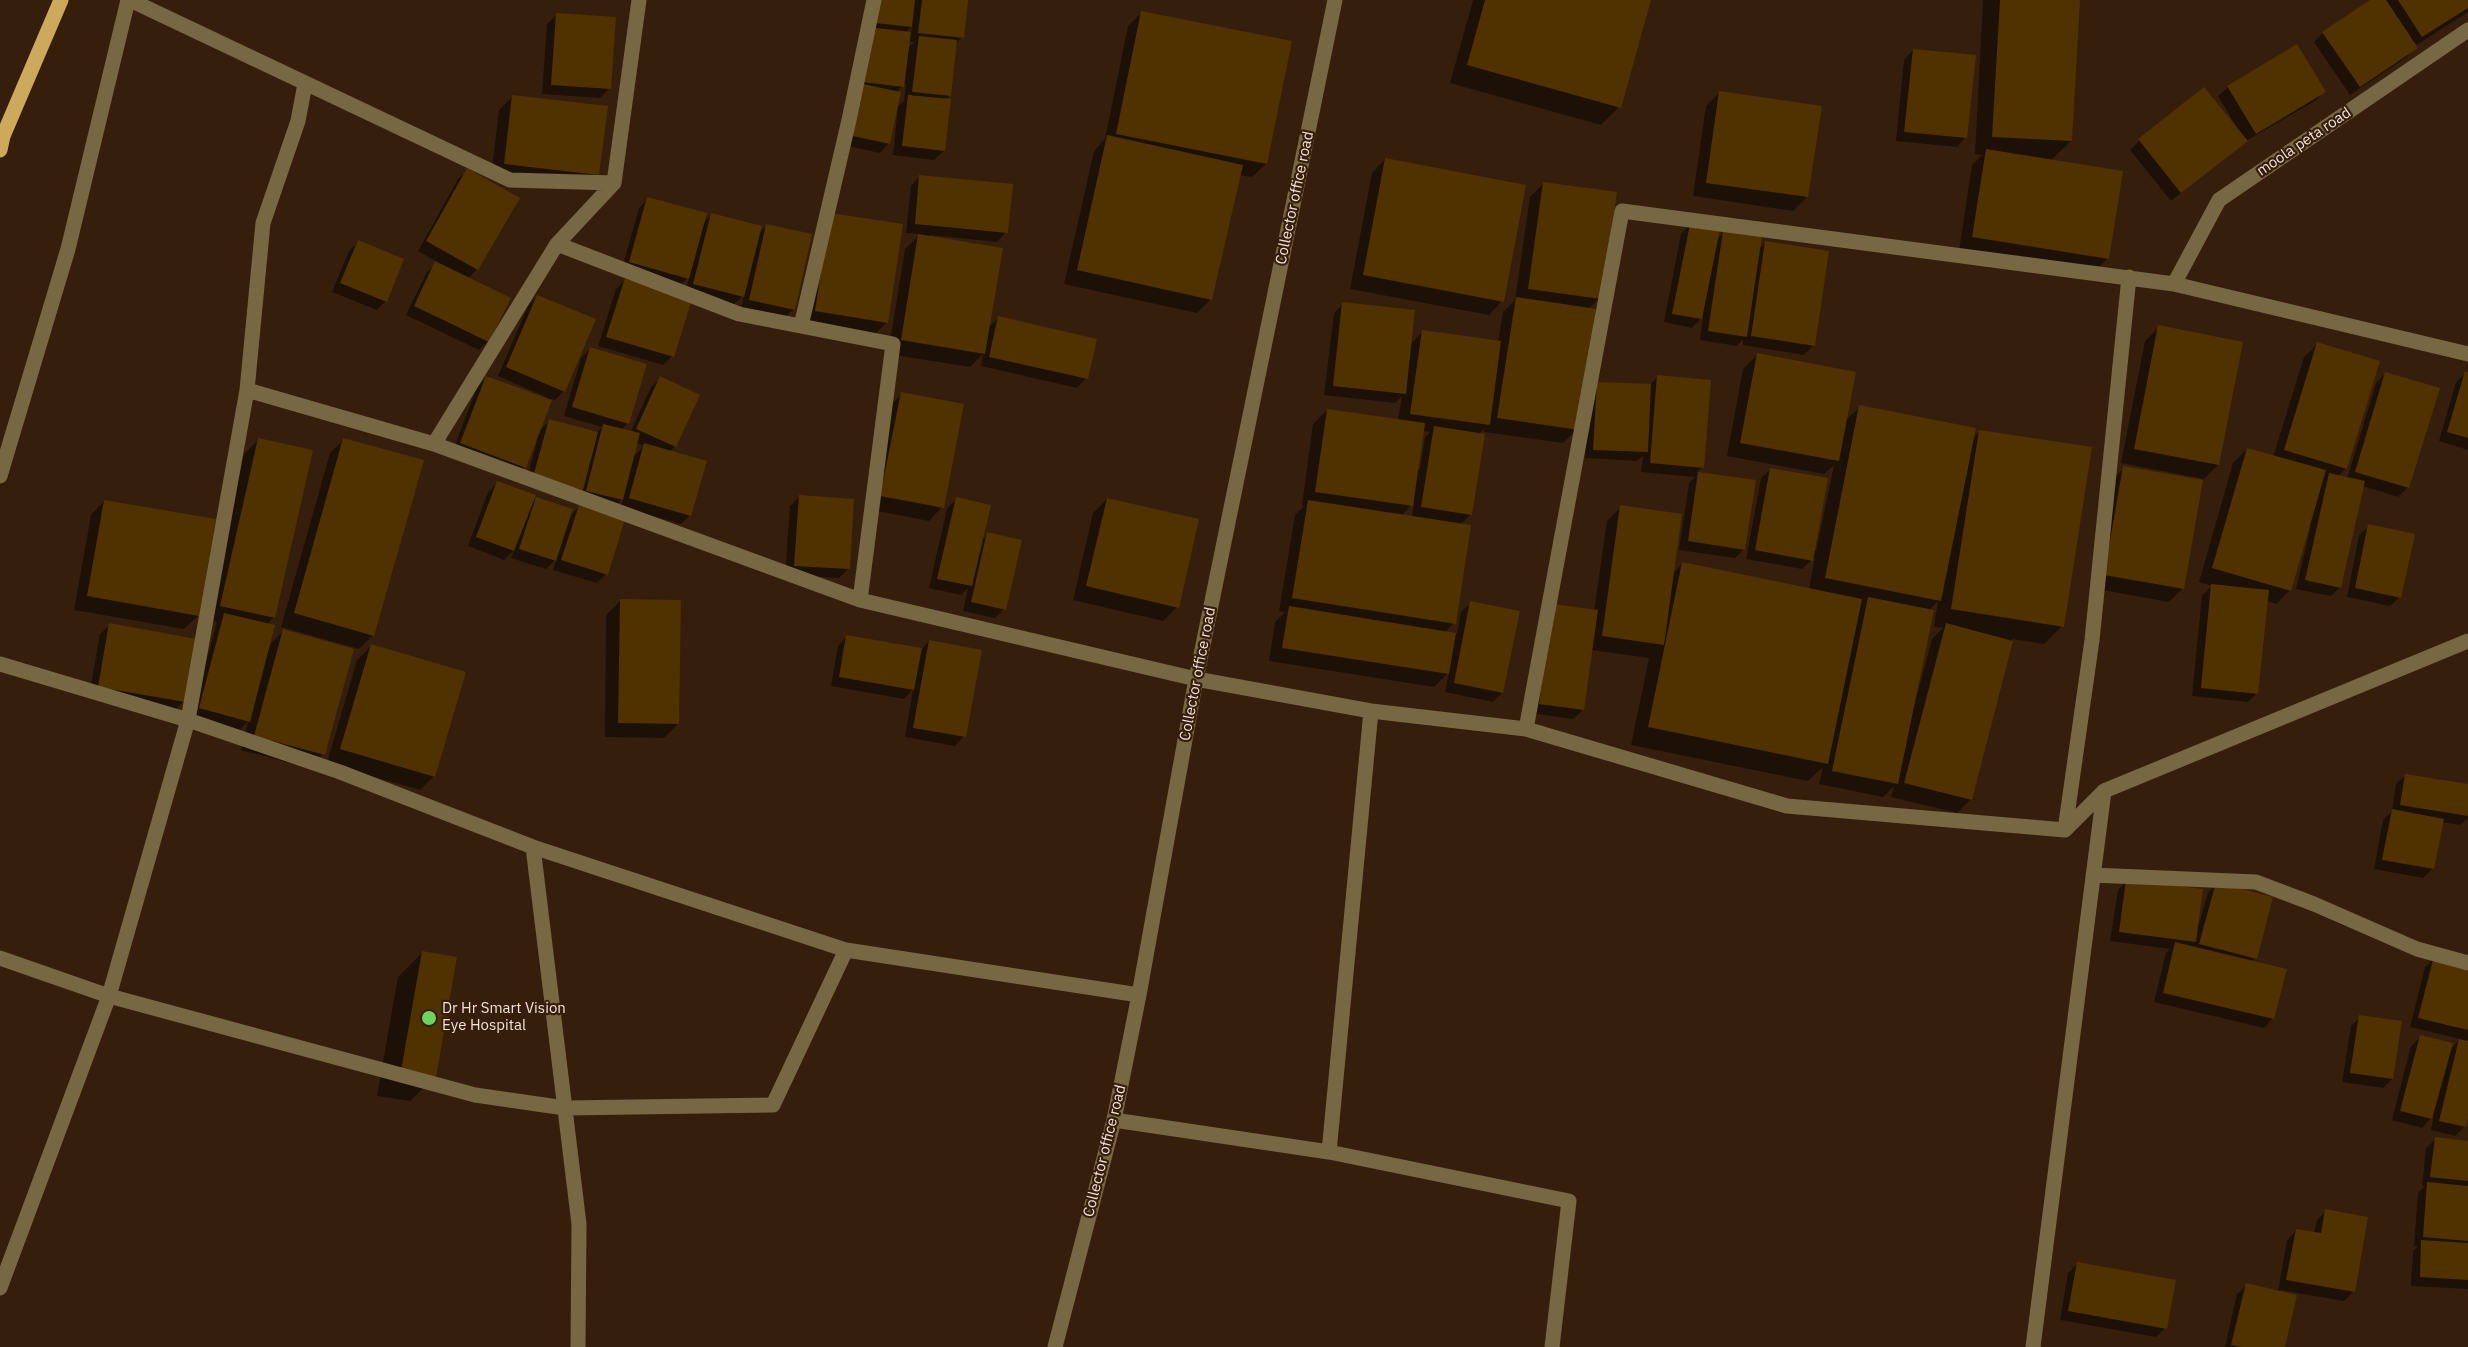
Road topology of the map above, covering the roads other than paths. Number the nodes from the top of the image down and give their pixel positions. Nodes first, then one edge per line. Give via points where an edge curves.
1 (61, 0) edge
2 (129, 0) edge
3 (639, 0) edge
4 (874, 0) edge
5 (1335, 0) edge
6 (2468, 30) edge
7 (305, 84) junction
8 (0, 150) edge
9 (614, 183) junction
10 (557, 244) junction
11 (2129, 277) junction
12 (2174, 284) junction
13 (801, 326) junction
14 (2468, 354) edge
15 (247, 390) junction
16 (434, 444) junction
17 (0, 476) edge
18 (860, 600) junction
19 (2468, 641) edge
20 (0, 664) edge
21 (1196, 679) junction
22 (1371, 711) junction
23 (188, 720) junction
24 (1526, 729) junction
25 (2104, 791) junction
26 (2065, 830) junction
27 (533, 847) junction
28 (2093, 875) junction
29 (846, 950) junction
30 (0, 958) edge
31 (2468, 963) edge
32 (1139, 995) junction
33 (110, 996) junction
34 (565, 1108) junction
35 (1114, 1120) junction
36 (1329, 1152) junction
37 (0, 1288) edge
38 (578, 1347) edge
39 (1055, 1347) edge
40 (1552, 1347) edge
41 (2033, 1347) edge

1 - 8 main road
2 - 7 street
2 - 17 street via 68,249
3 - 9 street
4 - 13 street
5 - 21 street, Collector office road
6 - 12 street, moola peta road via 2219,200
7 - 9 street via 510,180
7 - 15 street via 298,121 263,223
9 - 10 street
10 - 13 street via 739,314
10 - 16 street
11 - 12 street
11 - 24 street via 1622,211
11 - 26 street via 2092,640
12 - 14 street
13 - 18 street via 893,344
15 - 16 street
15 - 23 street
16 - 18 street
18 - 21 street
19 - 25 street
20 - 23 street
21 - 22 street
21 - 32 street, Collector office road
22 - 24 street
22 - 36 street
23 - 27 street via 340,772
23 - 33 street
24 - 26 street via 1787,806
25 - 26 street
25 - 28 street
27 - 29 street
27 - 34 street
28 - 31 street via 2256,882 2417,949
28 - 41 street
29 - 32 street
29 - 34 street via 773,1105
30 - 33 street
32 - 35 street, Collector office road
33 - 34 street via 475,1095
33 - 37 street
34 - 38 street via 579,1224
35 - 36 street
35 - 39 street, Collector office road
36 - 40 street via 1569,1201

